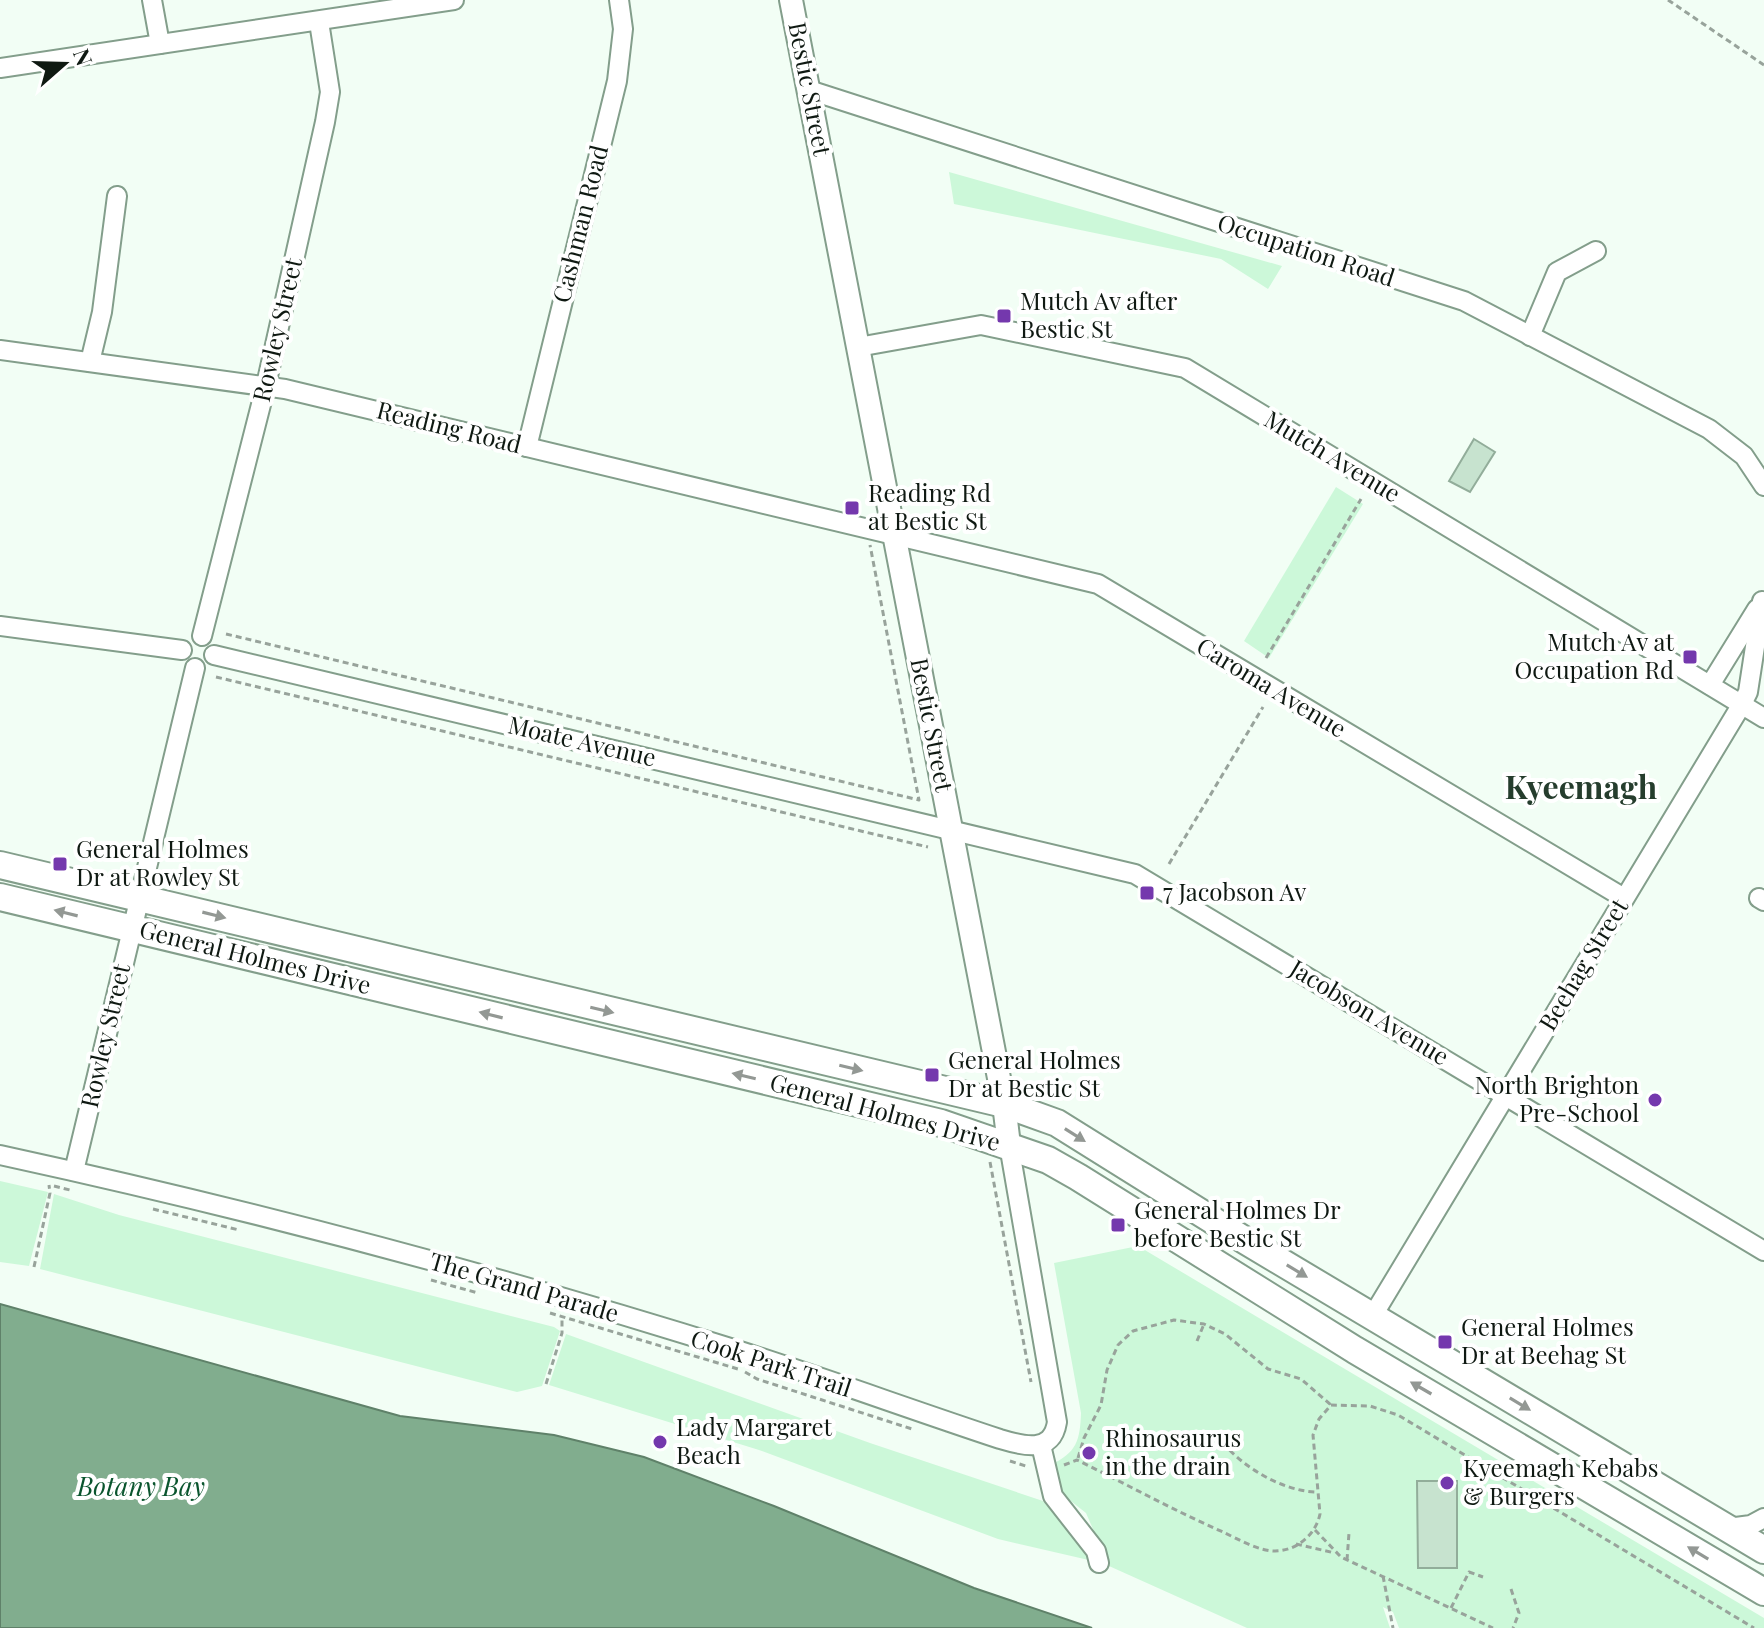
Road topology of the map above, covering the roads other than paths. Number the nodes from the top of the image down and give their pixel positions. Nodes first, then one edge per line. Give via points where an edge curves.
1 (152, 0) edge
2 (454, 0) edge
3 (619, 0) edge
4 (791, 0) edge
5 (363, 7) edge
6 (319, 22) junction
7 (160, 44) junction
8 (0, 68) edge
9 (809, 90) junction
10 (117, 196) dead end
11 (1596, 251) dead end
12 (1530, 336) junction
13 (858, 347) junction
14 (0, 350) edge
15 (90, 362) junction
16 (266, 385) junction
17 (527, 447) junction
18 (1764, 486) edge
19 (894, 533) junction
20 (1763, 598) edge
21 (0, 626) edge
22 (202, 636) junction
23 (182, 650) junction
24 (214, 655) junction
25 (195, 668) junction
26 (1710, 685) junction
27 (1742, 704) junction
28 (1764, 718) edge
29 (951, 830) junction
30 (0, 865) edge
31 (138, 896) junction
32 (0, 897) edge
33 (1624, 898) junction
34 (132, 928) junction
35 (1506, 1096) junction
36 (1004, 1104) junction
37 (999, 1152) junction
38 (0, 1155) edge
39 (74, 1171) junction
40 (1764, 1251) edge
41 (1372, 1317) junction
42 (1041, 1445) junction
43 (1764, 1518) edge
44 (1728, 1528) junction
45 (1764, 1550) edge
46 (1099, 1563) dead end
47 (1764, 1592) edge

1 - 7 street
2 - 5 street
3 - 17 street, Cashman Road via 623,29 617,81
4 - 9 main road, Bestic Street
5 - 6 street
6 - 7 street
6 - 16 street, Rowley Street via 330,92
7 - 8 street
9 - 12 street, Occupation Road via 1464,301
9 - 13 main road, Bestic Street
10 - 15 street
11 - 12 street via 1557,272
12 - 18 street, Occupation Road via 1721,437 1744,456
13 - 19 main road, Bestic Street
13 - 26 street, Mutch Avenue via 981,325 1185,368
14 - 15 street, Reading Road
15 - 16 street, Reading Road
16 - 17 street, Reading Road
16 - 22 street, Rowley Street
17 - 19 street, Reading Road
19 - 29 main road, Bestic Street
19 - 33 street, Caroma Avenue via 1098,584
20 - 26 street
20 - 27 street, Beehag Street
21 - 23 street
22 - 23 street via 187,640
22 - 24 street
23 - 25 street via 185,661
24 - 25 street via 205,667
24 - 29 street, Moate Avenue
25 - 31 street, Rowley Street
26 - 27 street, Mutch Avenue
27 - 28 street, Mutch Avenue
27 - 33 street, Beehag Street
29 - 35 street, Jacobson Avenue via 1147,880
29 - 36 main road, Bestic Street
30 - 31 highway, General Holmes Drive
31 - 34 street, Rowley Street
31 -> 36 highway, General Holmes Drive
34 -> 32 highway, General Holmes Drive
33 - 35 street, Beehag Street
37 -> 34 highway, General Holmes Drive via 941,1123
34 - 39 street, Rowley Street
35 - 40 street, Jacobson Avenue
35 - 41 street, Beehag Street
36 - 37 main road, Bestic Street
36 -> 41 highway, General Holmes Drive via 1057,1123
37 - 42 street, Bestic Street via 1057,1422 1053,1435
47 -> 37 highway, General Holmes Drive via 1355,1350 1078,1177 1048,1160
38 - 39 street, The Grand Parade
39 - 42 street, The Grand Parade via 351,1238 740,1351 1000,1439
41 -> 44 highway, General Holmes Drive
42 - 46 street via 1053,1496 1096,1551
43 - 44 street
44 - 45 highway, General Holmes Drive

